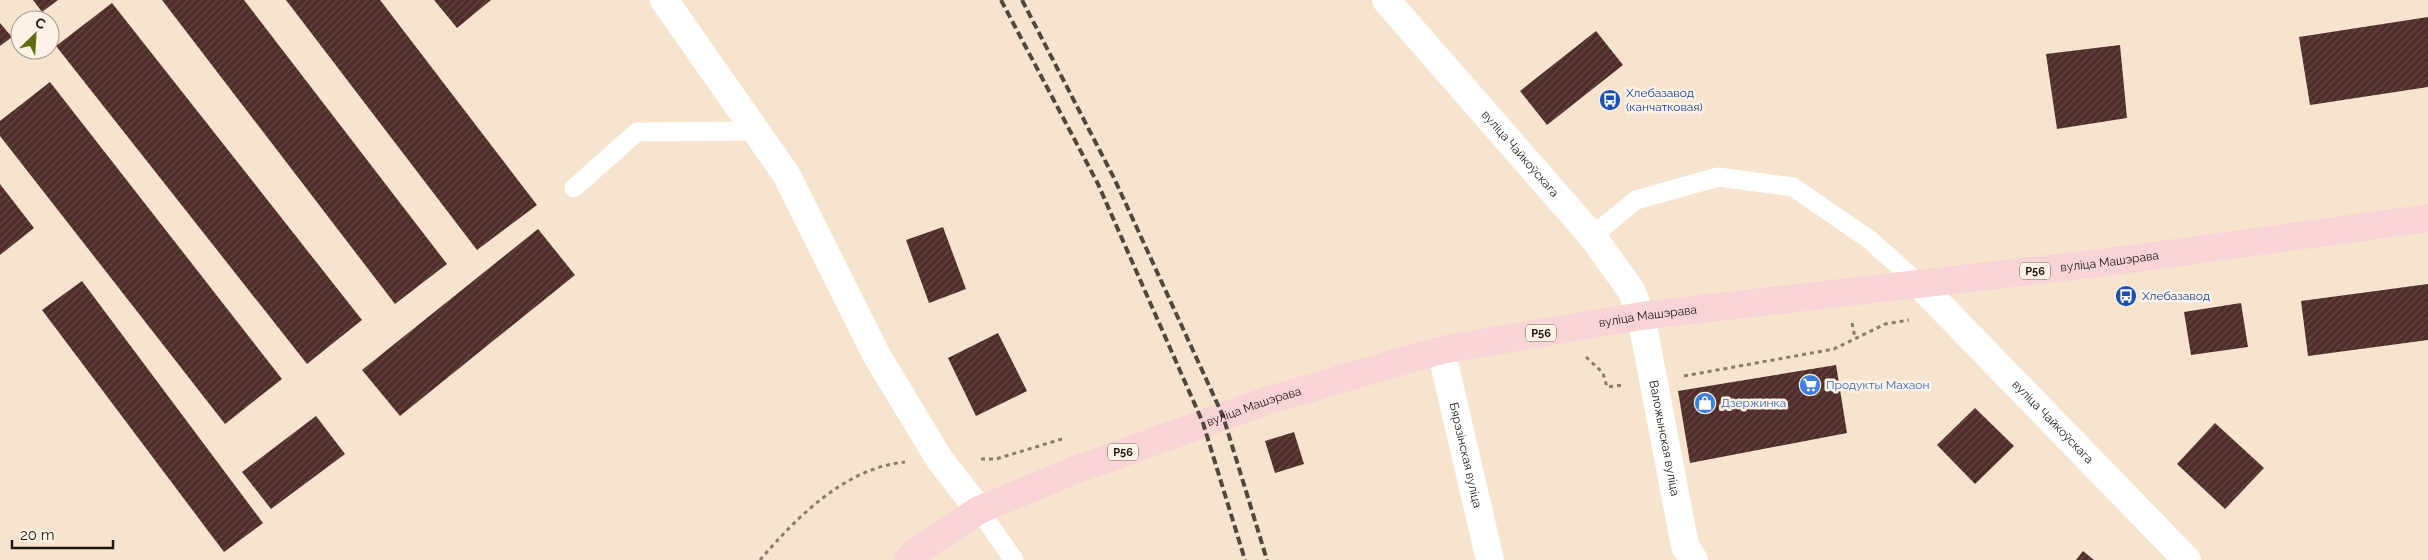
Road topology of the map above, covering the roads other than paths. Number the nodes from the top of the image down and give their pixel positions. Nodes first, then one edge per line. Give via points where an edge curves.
1 (664, 0) edge
2 (1386, 0) edge
3 (756, 131) junction
4 (574, 188) dead end
5 (2428, 218) edge
6 (1592, 236) junction
7 (1919, 284) junction
8 (1641, 316) junction
9 (1441, 350) junction
10 (979, 510) junction
11 (908, 560) edge
12 (1014, 560) edge
13 (1490, 560) edge
14 (1694, 560) edge
15 (2187, 560) edge

1 - 3 street
2 - 6 street, вуліца Чайкоўскага
3 - 4 lane via 637,132
3 - 10 street via 786,174 877,356 940,460
5 - 7 main road, вуліца Машэрава / Р56 via 2109,262
6 - 7 lane via 1636,200 1718,176 1793,187 1870,240
6 - 8 street, вуліца Чайкоўскага via 1631,290
7 - 8 main road, вуліца Машэрава / Р56
7 - 15 street, вуліца Чайкоўскага
8 - 9 main road, вуліца Машэрава / Р56
8 - 14 street, Валожынская вуліца via 1685,546
9 - 10 main road, вуліца Машэрава / Р56 via 1202,423
9 - 13 street, Бярэзінская вуліца
10 - 11 main road, вуліца Машэрава / Р56
10 - 12 lane

